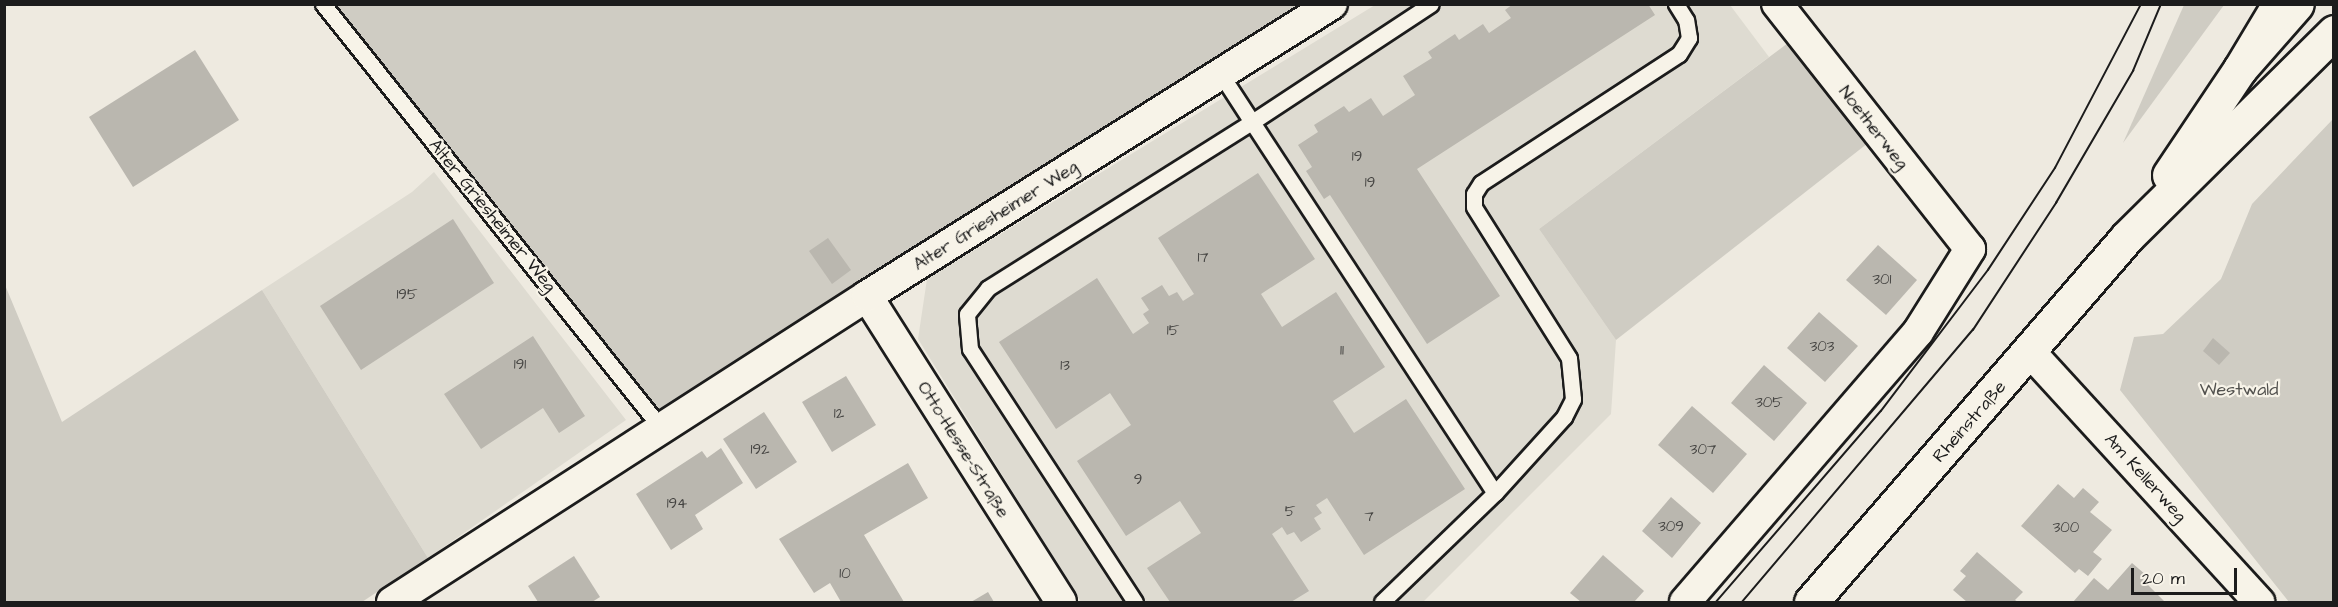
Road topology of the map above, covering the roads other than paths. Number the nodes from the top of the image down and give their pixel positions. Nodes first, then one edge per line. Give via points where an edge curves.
1 (323, 4) edge
2 (1332, 4) edge
3 (1431, 4) edge
4 (1676, 4) edge
5 (1777, 4) edge
6 (2278, 4) edge
7 (2297, 4) edge
8 (2334, 32) edge
9 (2240, 69) junction
10 (1222, 76) junction
11 (1252, 122) junction
12 (2126, 238) junction
13 (867, 296) junction
14 (2031, 353) junction
15 (661, 428) junction
16 (1495, 493) junction
17 (392, 603) edge
18 (1061, 603) edge
19 (1135, 603) edge
20 (1382, 603) edge
21 (1685, 603) edge
22 (1810, 603) edge
23 (2259, 603) edge

1 - 15 lane, Alter Griesheimer Weg
2 - 10 street, Alter Griesheimer Weg
3 - 11 lane
4 - 16 lane via 1686,20 1689,38 1679,54 1481,183 1474,194 1474,207 1569,358 1574,399 1563,417
5 - 21 street, Noetherweg via 1971,249 1918,332
6 - 9 main road
7 - 9 main road, Rheinstraße
8 - 12 main road, Rheinstraße
9 - 12 main road, Rheinstraße
10 - 11 lane
10 - 13 street, Alter Griesheimer Weg
11 - 16 lane
11 - 19 lane via 988,288 967,314 970,349
12 - 14 main road, Rheinstraße
13 - 15 street, Alter Griesheimer Weg
13 - 18 street, Otto-Hesse-Straße
14 - 22 main road, Rheinstraße
14 - 23 street, Am Kellerweg
15 - 17 street, Alter Griesheimer Weg
16 - 20 lane

